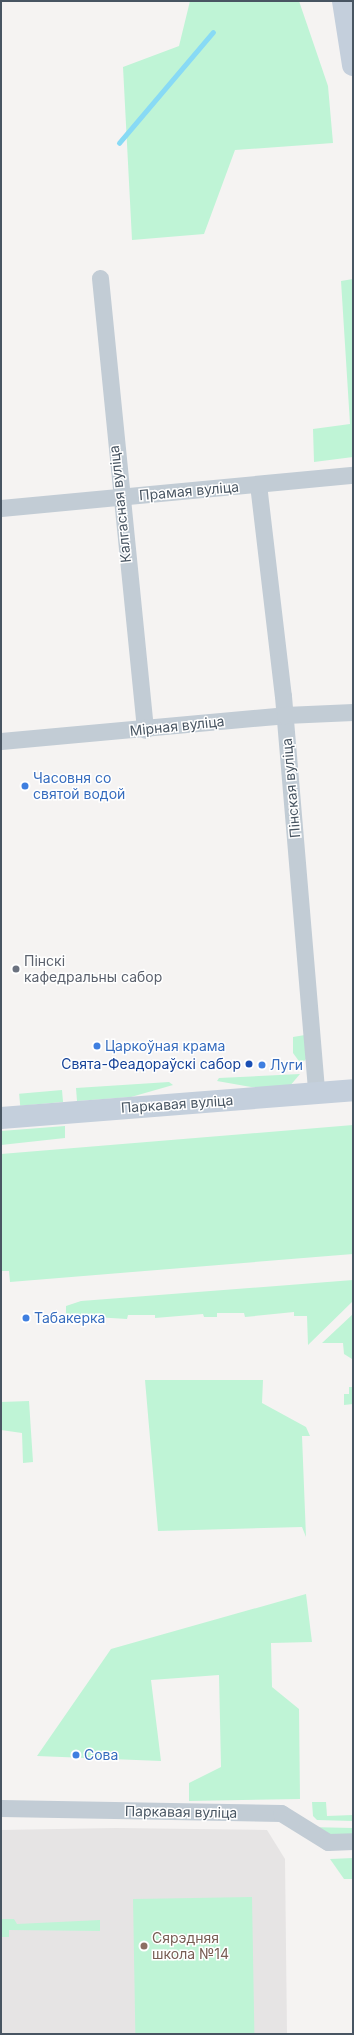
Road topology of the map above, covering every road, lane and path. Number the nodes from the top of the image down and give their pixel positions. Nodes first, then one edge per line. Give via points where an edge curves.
1 (343, 1) edge
2 (352, 56) edge
3 (100, 278) dead end
4 (353, 475) edge
5 (258, 484) junction
6 (119, 497) junction
7 (1, 508) edge
8 (353, 712) edge
9 (285, 715) junction
10 (144, 730) junction
11 (1, 741) edge
12 (353, 1090) edge
13 (316, 1093) junction
14 (1, 1118) edge
15 (1, 1808) edge
16 (353, 1841) edge

1 - 2 street
3 - 6 street, Калгасная вуліца
4 - 5 street, Прамая вуліца
5 - 6 street, Прамая вуліца
5 - 9 street, Пінская вуліца
6 - 7 street, Прамая вуліца
6 - 10 street, Калгасная вуліца
8 - 9 street, Мірная вуліца
9 - 10 street, Мірная вуліца
9 - 13 street, Пінская вуліца
10 - 11 street, Мірная вуліца
12 - 13 street, Паркавая вуліца
13 - 14 street, Паркавая вуліца
15 - 16 street, Паркавая вуліца via 281,1813 328,1842

